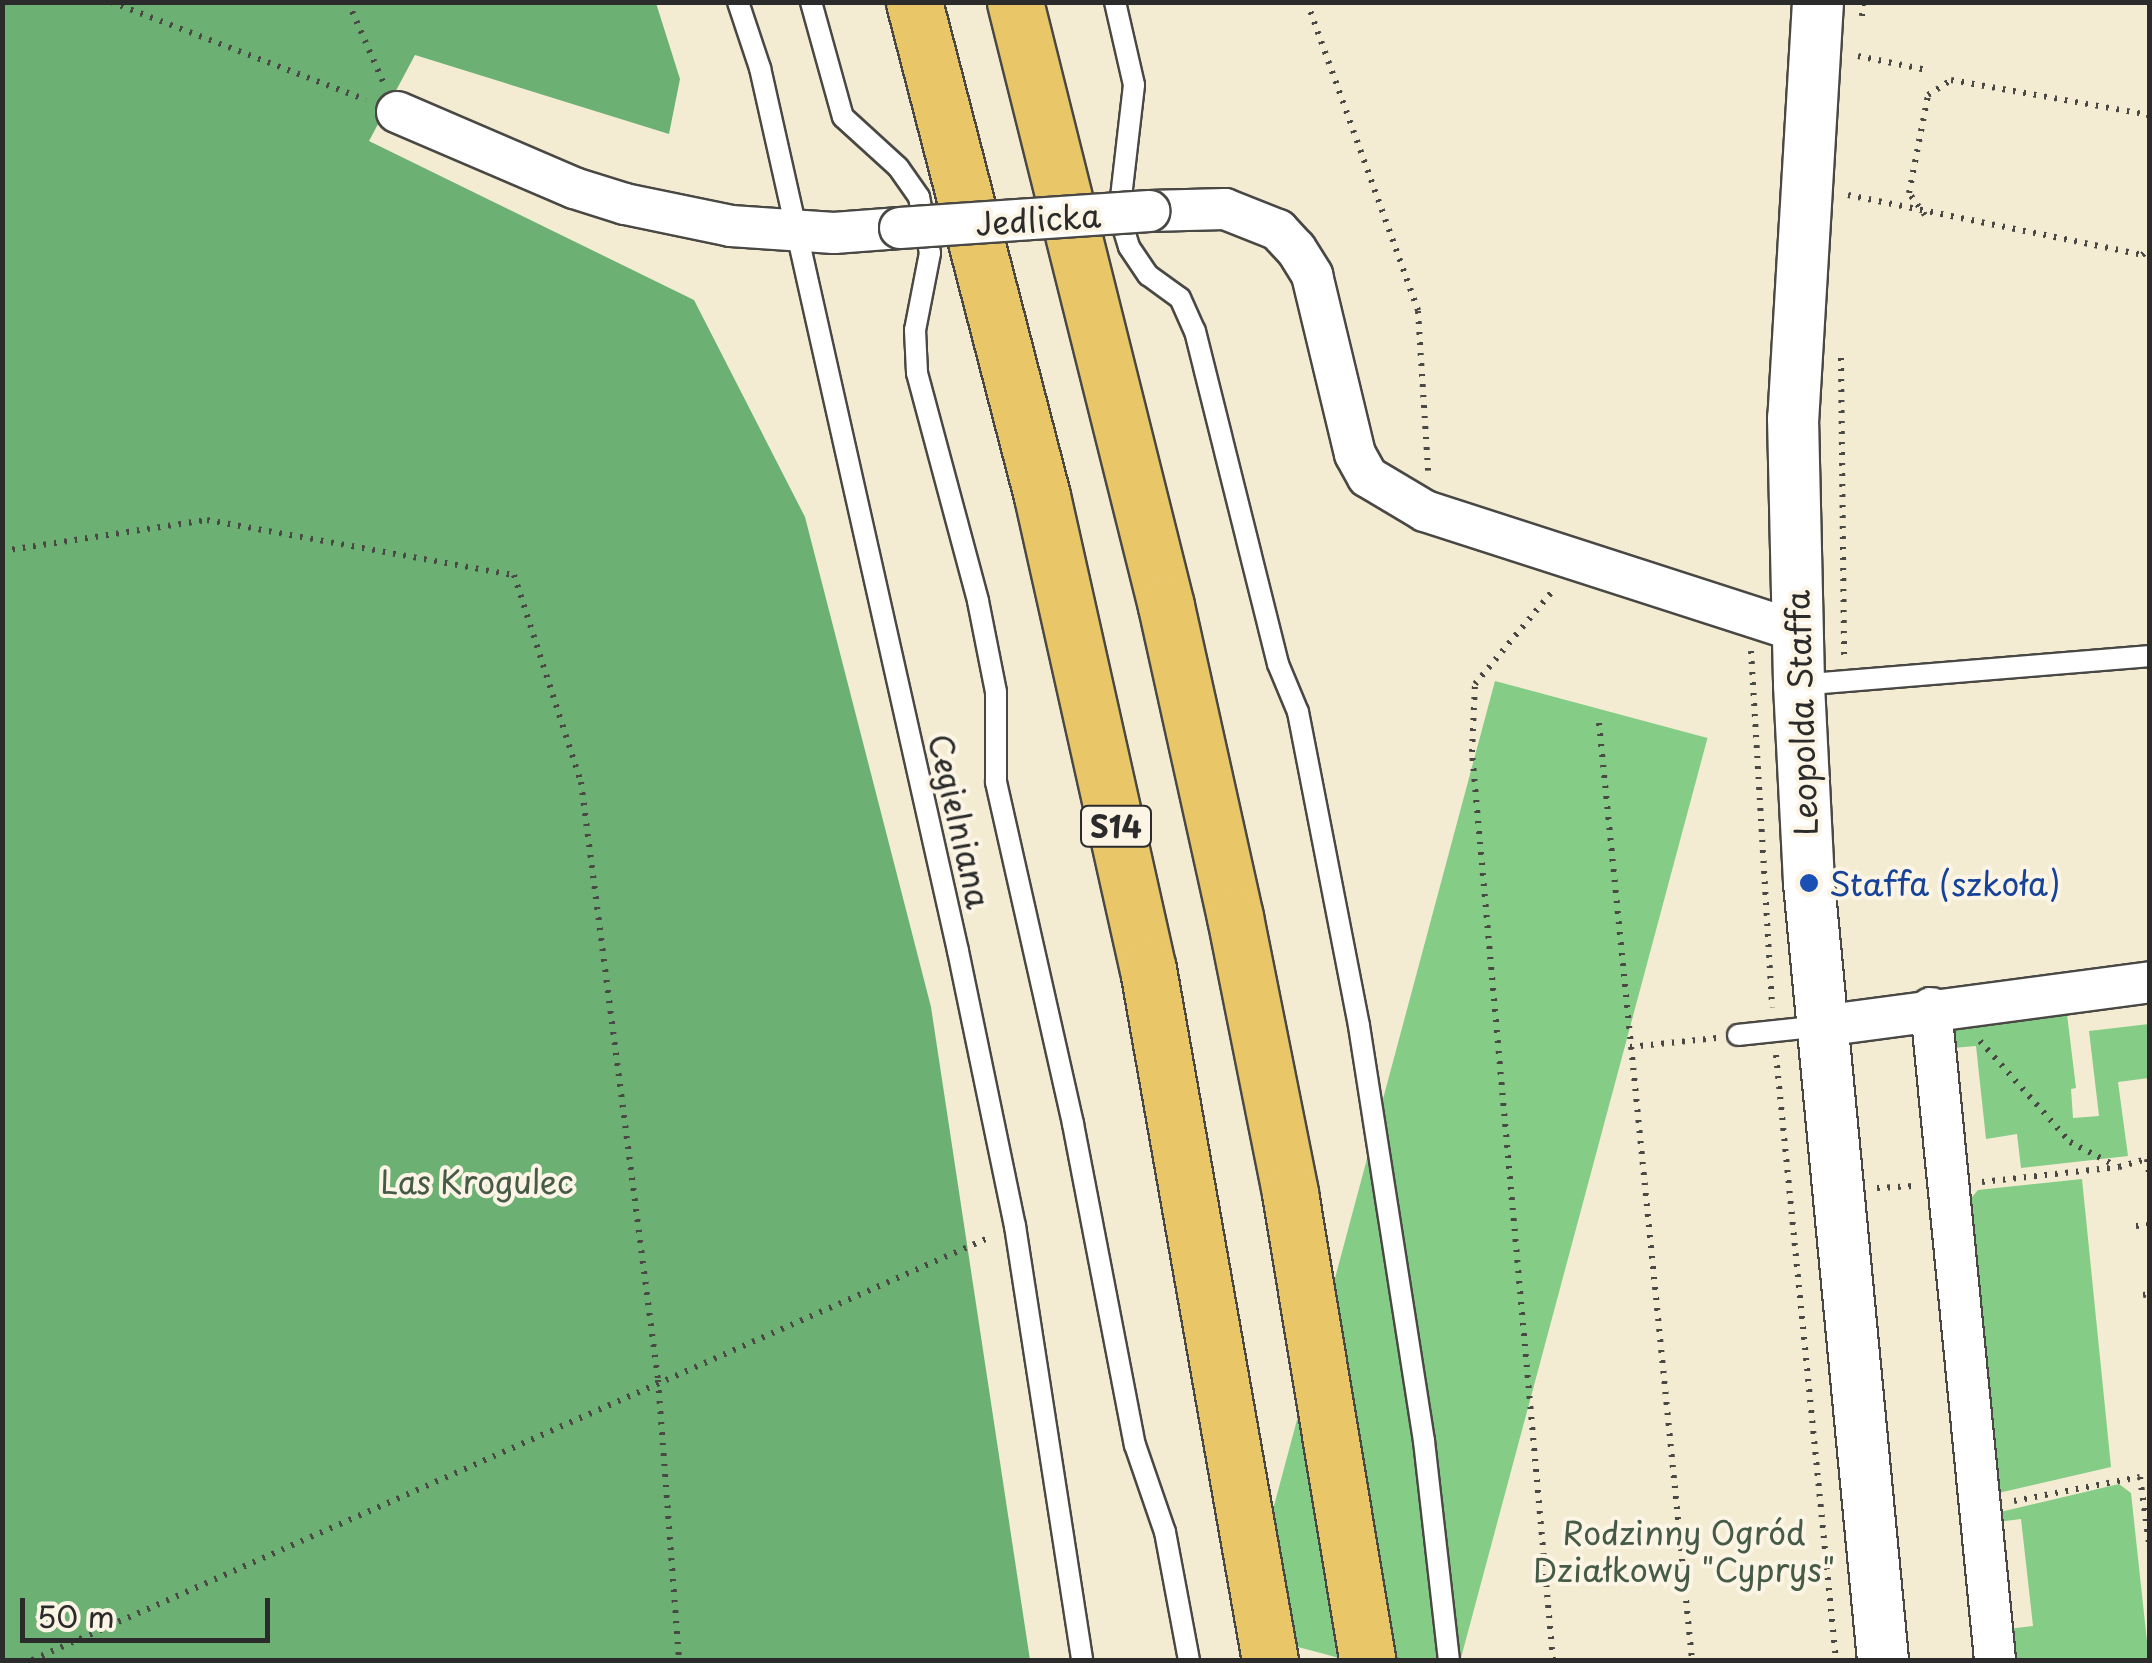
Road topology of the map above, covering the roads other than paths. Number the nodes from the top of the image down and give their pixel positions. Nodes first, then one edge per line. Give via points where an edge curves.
1 (738, 2) edge
2 (811, 2) edge
3 (914, 2) edge
4 (1015, 2) edge
5 (1114, 2) edge
6 (1818, 2) edge
7 (397, 112) road end
8 (796, 229) junction
9 (1797, 631) junction
10 (2150, 656) edge
11 (1799, 685) junction
12 (2150, 982) edge
13 (1941, 1007) junction
14 (1798, 1028) junction
15 (1738, 1036) road end
16 (1082, 1660) edge
17 (1189, 1660) edge
18 (1270, 1660) edge
19 (1367, 1660) edge
20 (1449, 1660) edge
21 (1883, 1660) edge
22 (1994, 1660) edge

1 - 8 lane, Cegielniana
2 - 17 lane via 843,116 898,167 919,197 930,252 915,330 917,373 978,600 996,692 996,782 1073,1124 1135,1445 1165,1532
3 - 18 highway, S14 via 1042,496 1148,968
4 - 19 highway via 1236,917 1290,1193
5 - 20 lane via 1134,85 1119,214 1129,247 1148,275 1180,298 1196,331 1278,664 1298,712 1371,1102 1424,1442
6 - 9 street, Leopolda Staffa via 1796,340
7 - 8 street, Jedlicka via 625,204 731,226
8 - 9 street, Jedlicka, bridge via 1225,209 1278,230 1312,276 1355,454 1368,477 1425,511
8 - 16 lane, Cegielniana via 1014,1226
9 - 11 street, Leopolda Staffa
10 - 11 lane
11 - 14 street, Leopolda Staffa
12 - 13 street
13 - 14 street
13 - 22 street
14 - 15 lane
14 - 21 street, Leopolda Staffa

